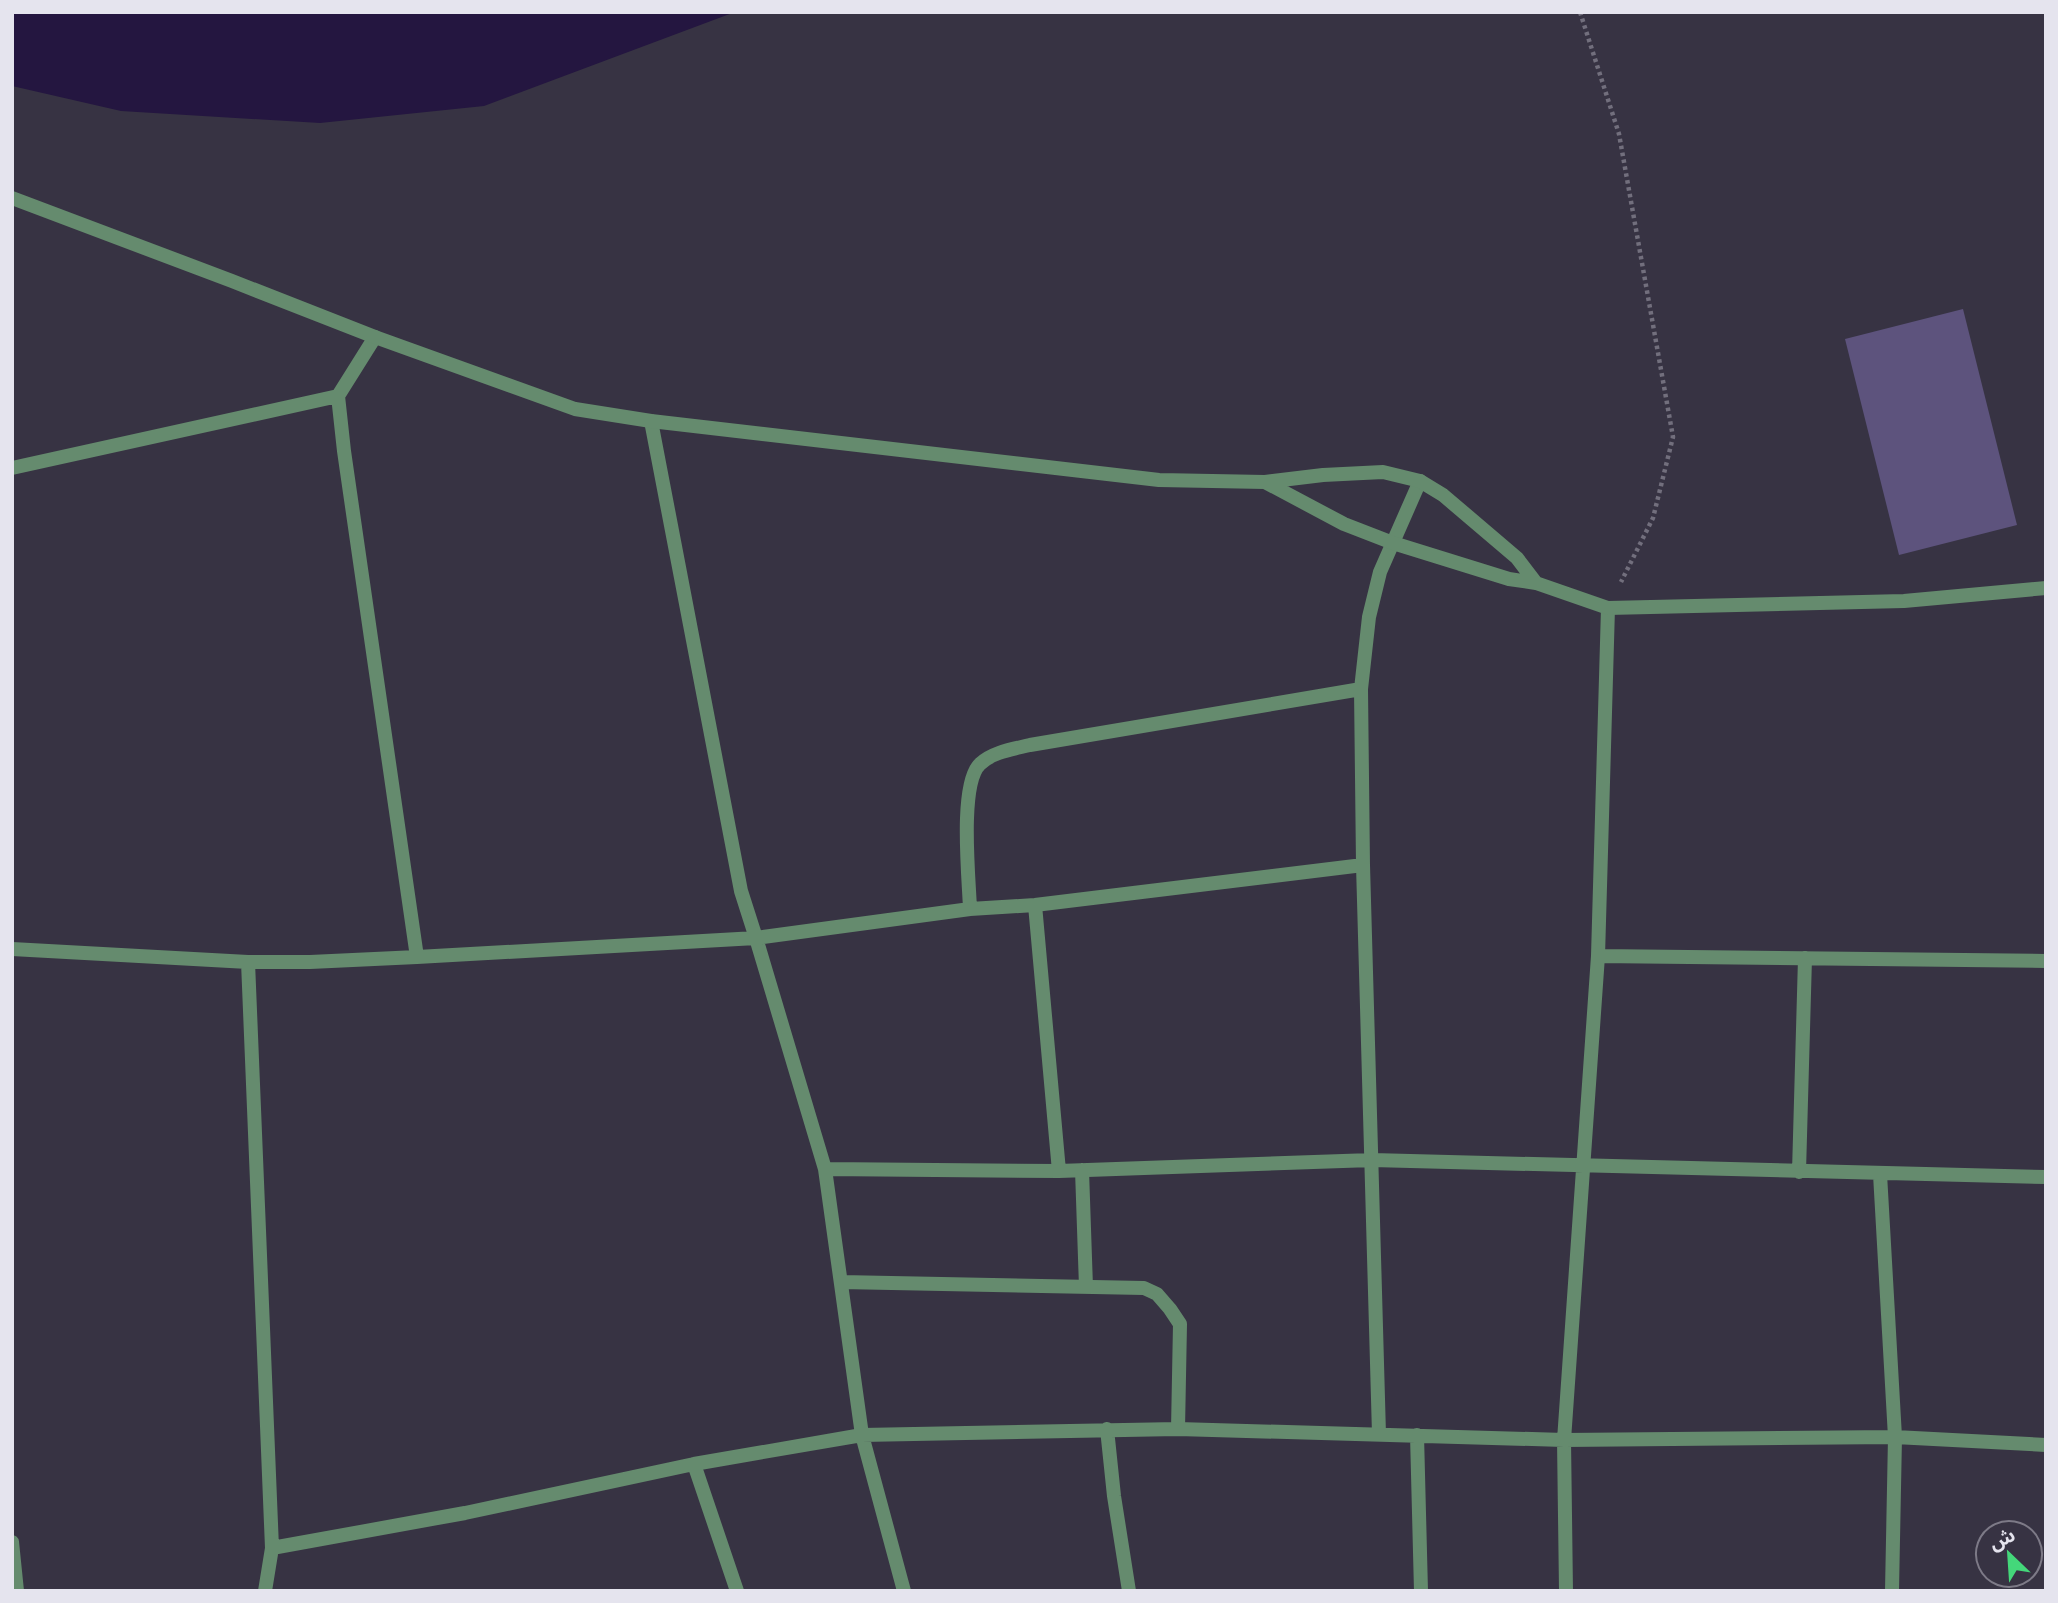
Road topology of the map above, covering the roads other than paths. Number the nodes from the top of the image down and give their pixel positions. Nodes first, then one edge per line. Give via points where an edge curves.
1 (12, 198) edge
2 (375, 337) junction
3 (338, 396) junction
4 (650, 421) junction
5 (12, 468) edge
6 (1420, 481) junction
7 (1265, 482) junction
8 (1393, 543) junction
9 (1536, 583) junction
10 (2046, 588) edge
11 (1608, 608) junction
12 (1361, 689) junction
13 (1363, 865) junction
14 (1035, 905) junction
15 (970, 909) junction
16 (757, 938) junction
17 (12, 949) edge
18 (1598, 956) junction
19 (417, 957) junction
20 (1805, 958) junction
21 (2046, 961) edge
22 (248, 962) junction
23 (1372, 1160) junction
24 (1582, 1164) junction
25 (825, 1169) junction
26 (1082, 1170) junction
27 (1059, 1171) junction
28 (1799, 1172) junction
29 (1880, 1174) junction
30 (2046, 1177) edge
31 (841, 1282) junction
32 (1086, 1287) junction
33 (1107, 1429) junction
34 (1178, 1429) junction
35 (1379, 1434) junction
36 (862, 1435) junction
37 (1417, 1435) junction
38 (1895, 1437) junction
39 (1564, 1440) junction
40 (2046, 1445) edge
41 (694, 1464) junction
42 (12, 1542) edge
43 (272, 1548) junction
44 (17, 1591) edge
45 (265, 1591) edge
46 (737, 1591) edge
47 (904, 1591) edge
48 (1129, 1591) edge
49 (1421, 1591) edge
50 (1566, 1591) edge
51 (1892, 1591) edge

1 - 2 street
2 - 3 street
2 - 4 street via 575,409
3 - 5 street
3 - 19 street
4 - 7 street via 1159,481
4 - 16 street via 741,891
6 - 7 street via 1383,472
6 - 8 street
6 - 9 street via 1499,542
7 - 8 street via 1344,524
8 - 9 street
8 - 12 street via 1369,617
9 - 11 street
10 - 11 street via 1904,601
11 - 18 street
12 - 13 street
12 - 15 street via 997,754 979,765 971,784 967,811
13 - 14 street
13 - 23 street
14 - 15 street
14 - 27 street
15 - 16 street
16 - 19 street
16 - 25 street
17 - 22 street
18 - 20 street
18 - 24 street
19 - 22 street
20 - 21 street
20 - 28 street
22 - 43 street
23 - 24 street
23 - 26 street
23 - 35 street
24 - 28 street
24 - 39 street
25 - 27 street
25 - 31 street
26 - 27 street
26 - 32 street
28 - 29 street
29 - 30 street
29 - 38 street
31 - 32 street
31 - 36 street
32 - 34 street via 1144,1288 1157,1293 1180,1324
33 - 34 street
33 - 36 street
33 - 48 street
34 - 35 street
35 - 37 street
36 - 41 street
36 - 47 street
37 - 39 street
37 - 49 street
38 - 39 street
38 - 40 street
38 - 51 street
39 - 50 street
41 - 43 street
41 - 46 street
42 - 44 street
43 - 45 street

